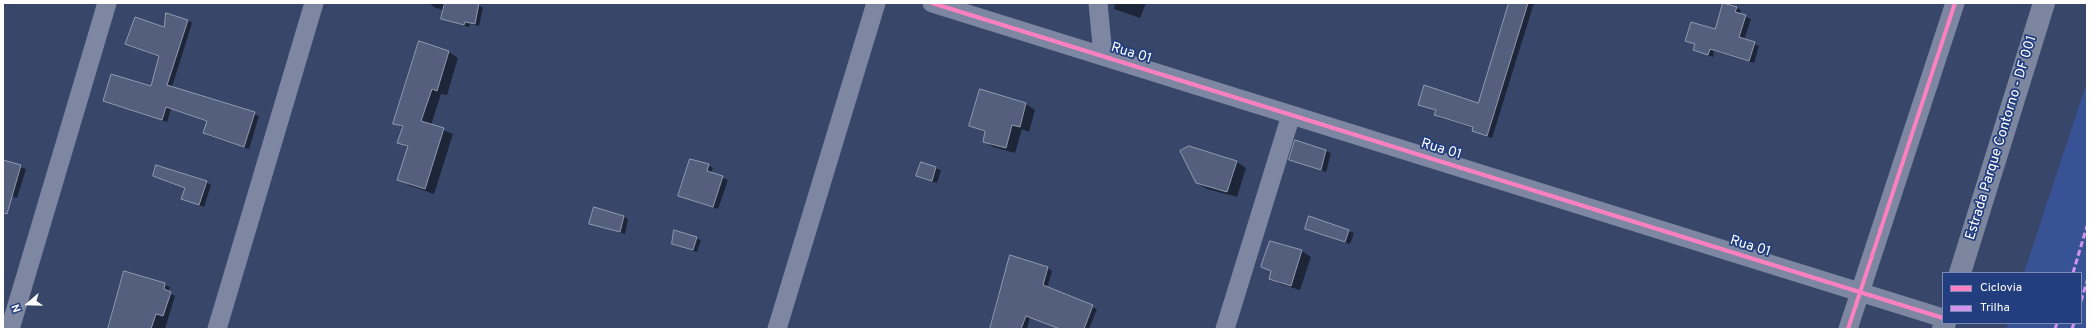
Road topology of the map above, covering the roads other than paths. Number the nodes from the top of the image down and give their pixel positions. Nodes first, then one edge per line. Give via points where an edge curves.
1 (107, 3) edge
2 (314, 3) edge
3 (876, 3) edge
4 (932, 3) edge
5 (1098, 3) edge
6 (1955, 3) edge
7 (2044, 3) edge
8 (1103, 56) junction
9 (1291, 115) junction
10 (1960, 272) edge
11 (1859, 292) junction
12 (1942, 318) edge
13 (10, 329) edge
14 (216, 329) edge
15 (778, 329) edge
16 (1225, 329) edge
17 (1848, 329) edge

1 - 13 street
2 - 14 street
3 - 15 street
4 - 8 street, Rua 01
5 - 8 street
6 - 11 street
7 - 10 main road, Estrada Parque Contorno - DF 001
8 - 9 street, Rua 01
9 - 11 street, Rua 01
9 - 16 street
11 - 12 street, Rua 01
11 - 17 street

